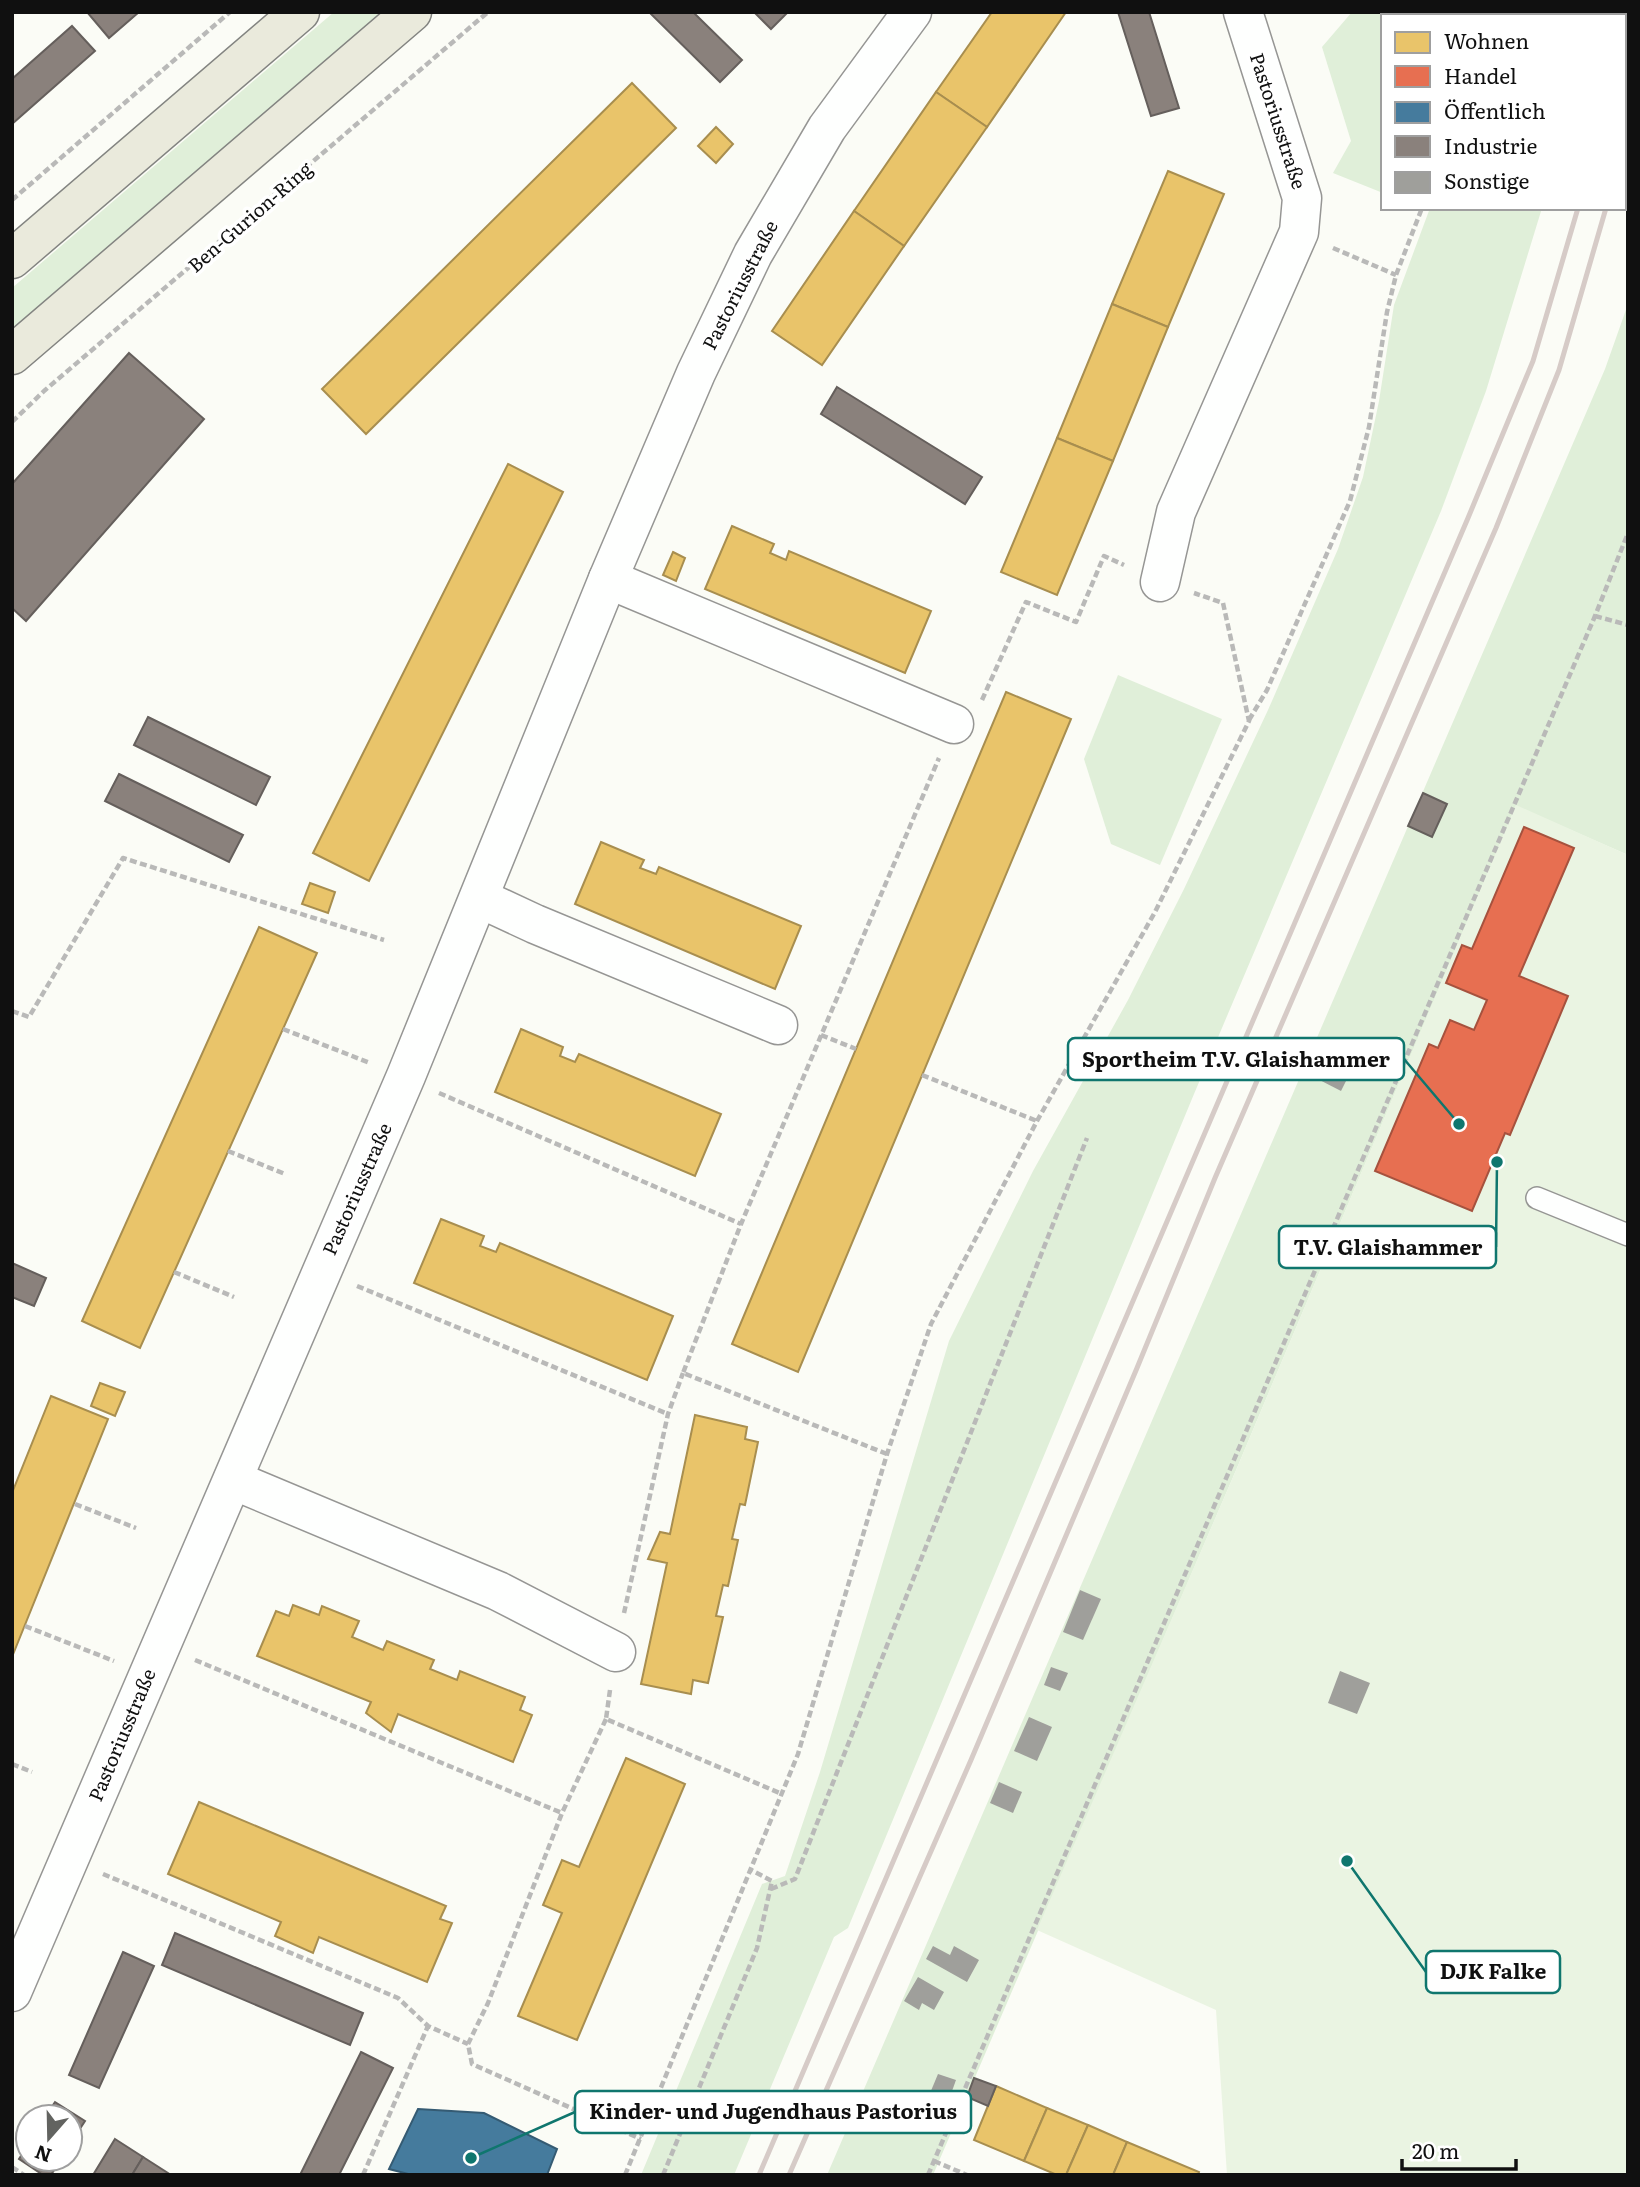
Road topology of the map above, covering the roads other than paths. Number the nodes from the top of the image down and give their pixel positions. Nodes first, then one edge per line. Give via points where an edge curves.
1 (300, 12) edge
2 (412, 12) edge
3 (912, 12) edge
4 (1242, 12) edge
5 (12, 259) edge
6 (12, 355) edge
7 (608, 579) junction
8 (1160, 582) road end
9 (954, 724) road end
10 (480, 898) junction
11 (778, 1025) dead end
12 (1537, 1198) dead end
13 (1628, 1235) edge
14 (233, 1479) junction
15 (616, 1652) road end
16 (12, 1992) edge

1 - 5 main road
2 - 6 main road
3 - 7 street, Pastoriusstraße via 827,128 753,254 696,373
4 - 8 street, Pastoriusstraße via 1302,198 1299,232 1176,512
7 - 9 street
7 - 10 street, Pastoriusstraße
10 - 11 street
10 - 14 street, Pastoriusstraße
12 - 13 lane
14 - 15 street via 498,1591
14 - 16 street, Pastoriusstraße

